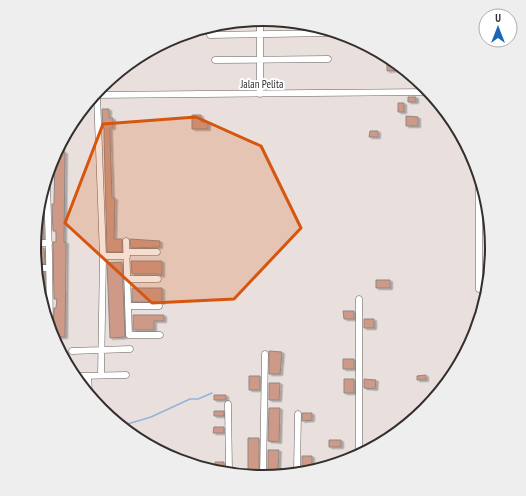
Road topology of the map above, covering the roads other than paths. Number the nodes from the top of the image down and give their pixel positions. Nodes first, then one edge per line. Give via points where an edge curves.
1 (260, 26) edge
2 (317, 33) edge
3 (210, 34) dead end
4 (260, 34) junction
5 (328, 59) dead end
6 (215, 60) dead end
7 (260, 60) junction
8 (421, 92) edge
9 (260, 94) junction
10 (102, 95) edge
11 (96, 102) edge
12 (47, 196) edge
13 (482, 211) edge
14 (126, 241) dead end
15 (41, 243) edge
16 (49, 243) junction
17 (157, 252) dead end
18 (127, 254) junction
19 (103, 256) junction
20 (42, 268) edge
21 (49, 268) junction
22 (128, 279) junction
23 (158, 279) dead end
24 (479, 289) dead end
25 (46, 294) edge
26 (359, 299) dead end
27 (128, 306) junction
28 (159, 306) dead end
29 (160, 335) dead end
30 (130, 349) dead end
31 (101, 350) junction
32 (72, 351) dead end
33 (265, 354) dead end
34 (101, 375) junction
35 (126, 375) dead end
36 (82, 376) edge
37 (88, 376) junction
38 (89, 385) edge
39 (228, 404) dead end
40 (298, 414) dead end
41 (359, 448) edge
42 (228, 467) edge
43 (297, 467) edge
44 (263, 470) edge

1 - 4 street
2 - 4 street
3 - 4 street
4 - 7 street
5 - 7 street
6 - 7 street
7 - 9 street
8 - 9 street, Jalan Pelita
9 - 10 street, Jalan Pelita
11 - 19 street
12 - 16 street
13 - 24 street
14 - 18 street
15 - 16 street
16 - 21 street
17 - 18 street
18 - 19 street
18 - 22 street
19 - 31 street
20 - 21 street
21 - 25 street
22 - 23 street
22 - 27 street
26 - 41 street
27 - 28 street
27 - 29 street via 129,335
30 - 31 street
31 - 32 street
31 - 34 street
33 - 44 street
34 - 35 street
34 - 37 street
36 - 37 street
37 - 38 street
39 - 42 street
40 - 43 street

